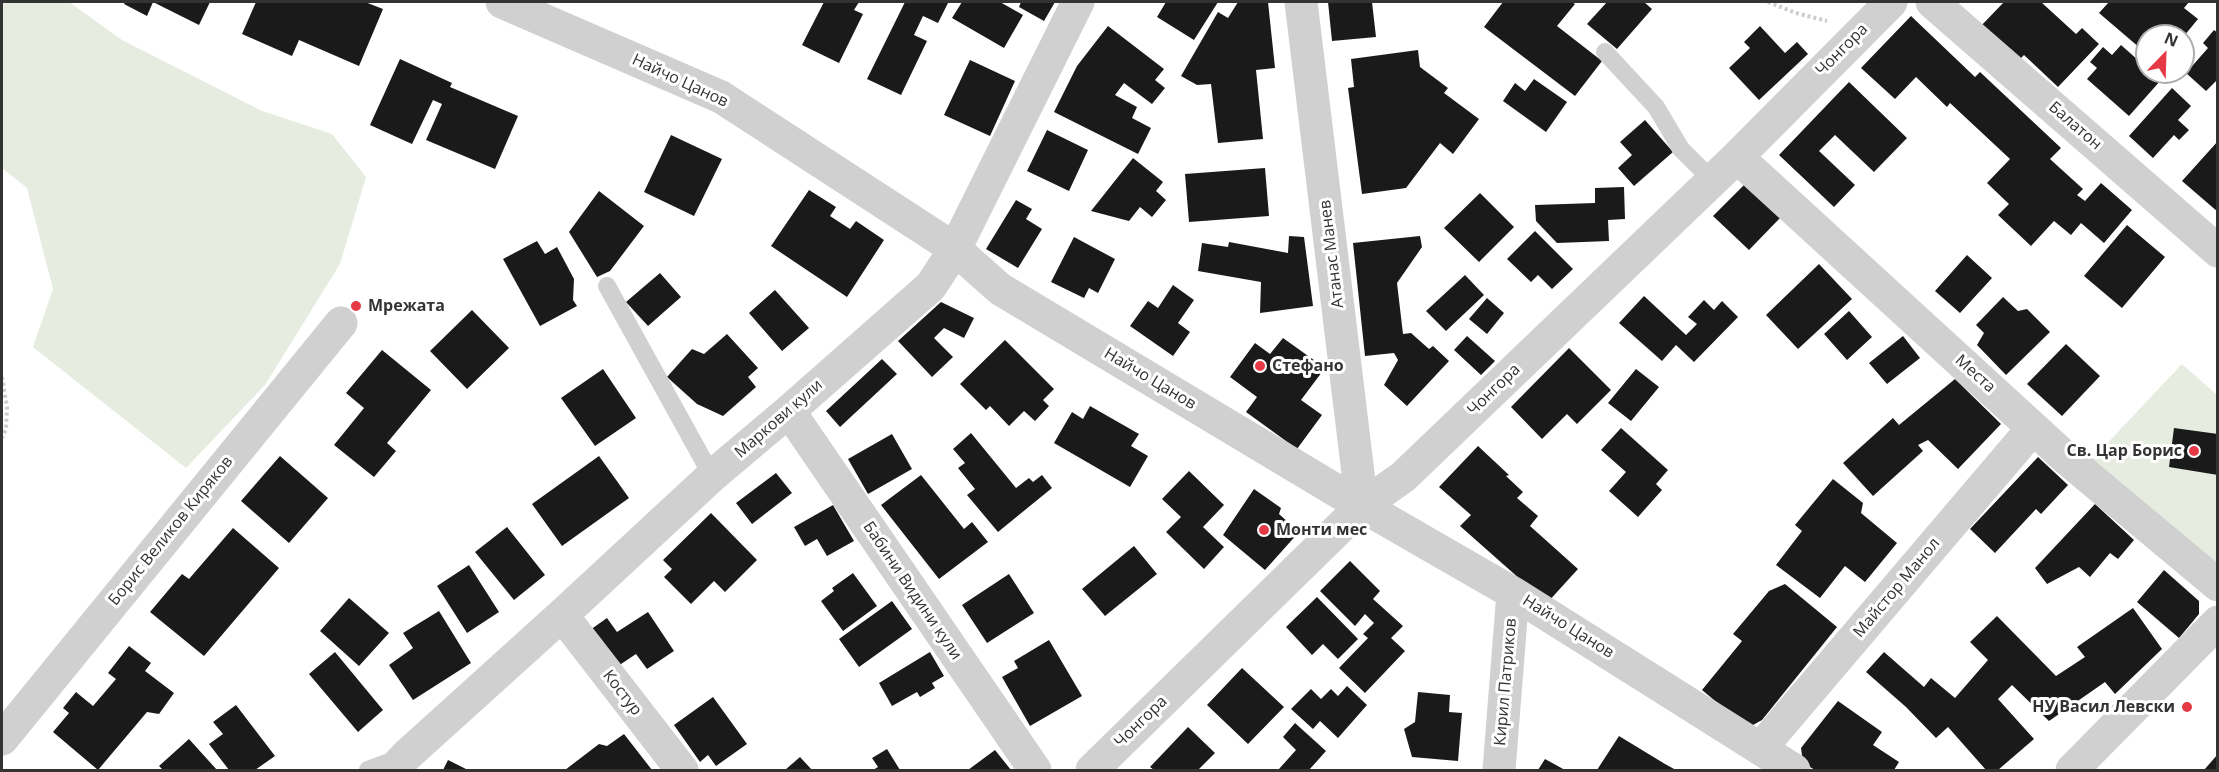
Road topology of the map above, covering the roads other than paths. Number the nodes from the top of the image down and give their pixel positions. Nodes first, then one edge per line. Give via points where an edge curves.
1 (502, 2) edge
2 (1078, 2) edge
3 (1301, 2) edge
4 (1932, 2) edge
5 (1881, 12) edge
6 (1605, 52) dead end
7 (1737, 157) junction
8 (1712, 180) junction
9 (955, 249) junction
10 (2217, 251) edge
11 (607, 286) dead end
12 (341, 323) dead end
13 (789, 411) junction
14 (2033, 428) junction
15 (712, 476) junction
16 (1362, 506) junction
17 (2217, 585) edge
18 (1513, 593) junction
19 (562, 615) junction
20 (2217, 622) edge
21 (2, 739) edge
22 (1760, 749) junction
23 (401, 766) edge
24 (368, 771) edge
25 (682, 771) edge
26 (1035, 771) edge
27 (1092, 771) edge
28 (1499, 771) edge
29 (1794, 771) edge
30 (2072, 771) edge

1 - 9 street, Найчо Цанов via 721,98
2 - 9 street, Маркови кули
3 - 16 street, Атанас Манев
4 - 10 street, Балатон
5 - 7 street, Чонгора
6 - 8 lane via 1656,107 1681,149
7 - 8 street, Чонгора
7 - 14 street, Места
8 - 16 street, Чонгора via 1403,477
9 - 13 street, Маркови кули via 931,286
9 - 16 street, Найчо Цанов via 1000,290
11 - 15 lane
12 - 21 street, Борис Великов Киряков
13 - 15 street, Маркови кули
13 - 26 street, Бабини Видини кули
14 - 17 street, Места
14 - 22 street, Майстор Манол
15 - 19 street, Маркови кули
16 - 18 street, Найчо Цанов
16 - 27 street, Чонгора
18 - 22 street, Найчо Цанов
18 - 28 street, Кирил Патриков
19 - 23 street, Маркови кули
19 - 25 street, Костур
20 - 30 street
22 - 29 street, Найчо Цанов
23 - 24 lane

